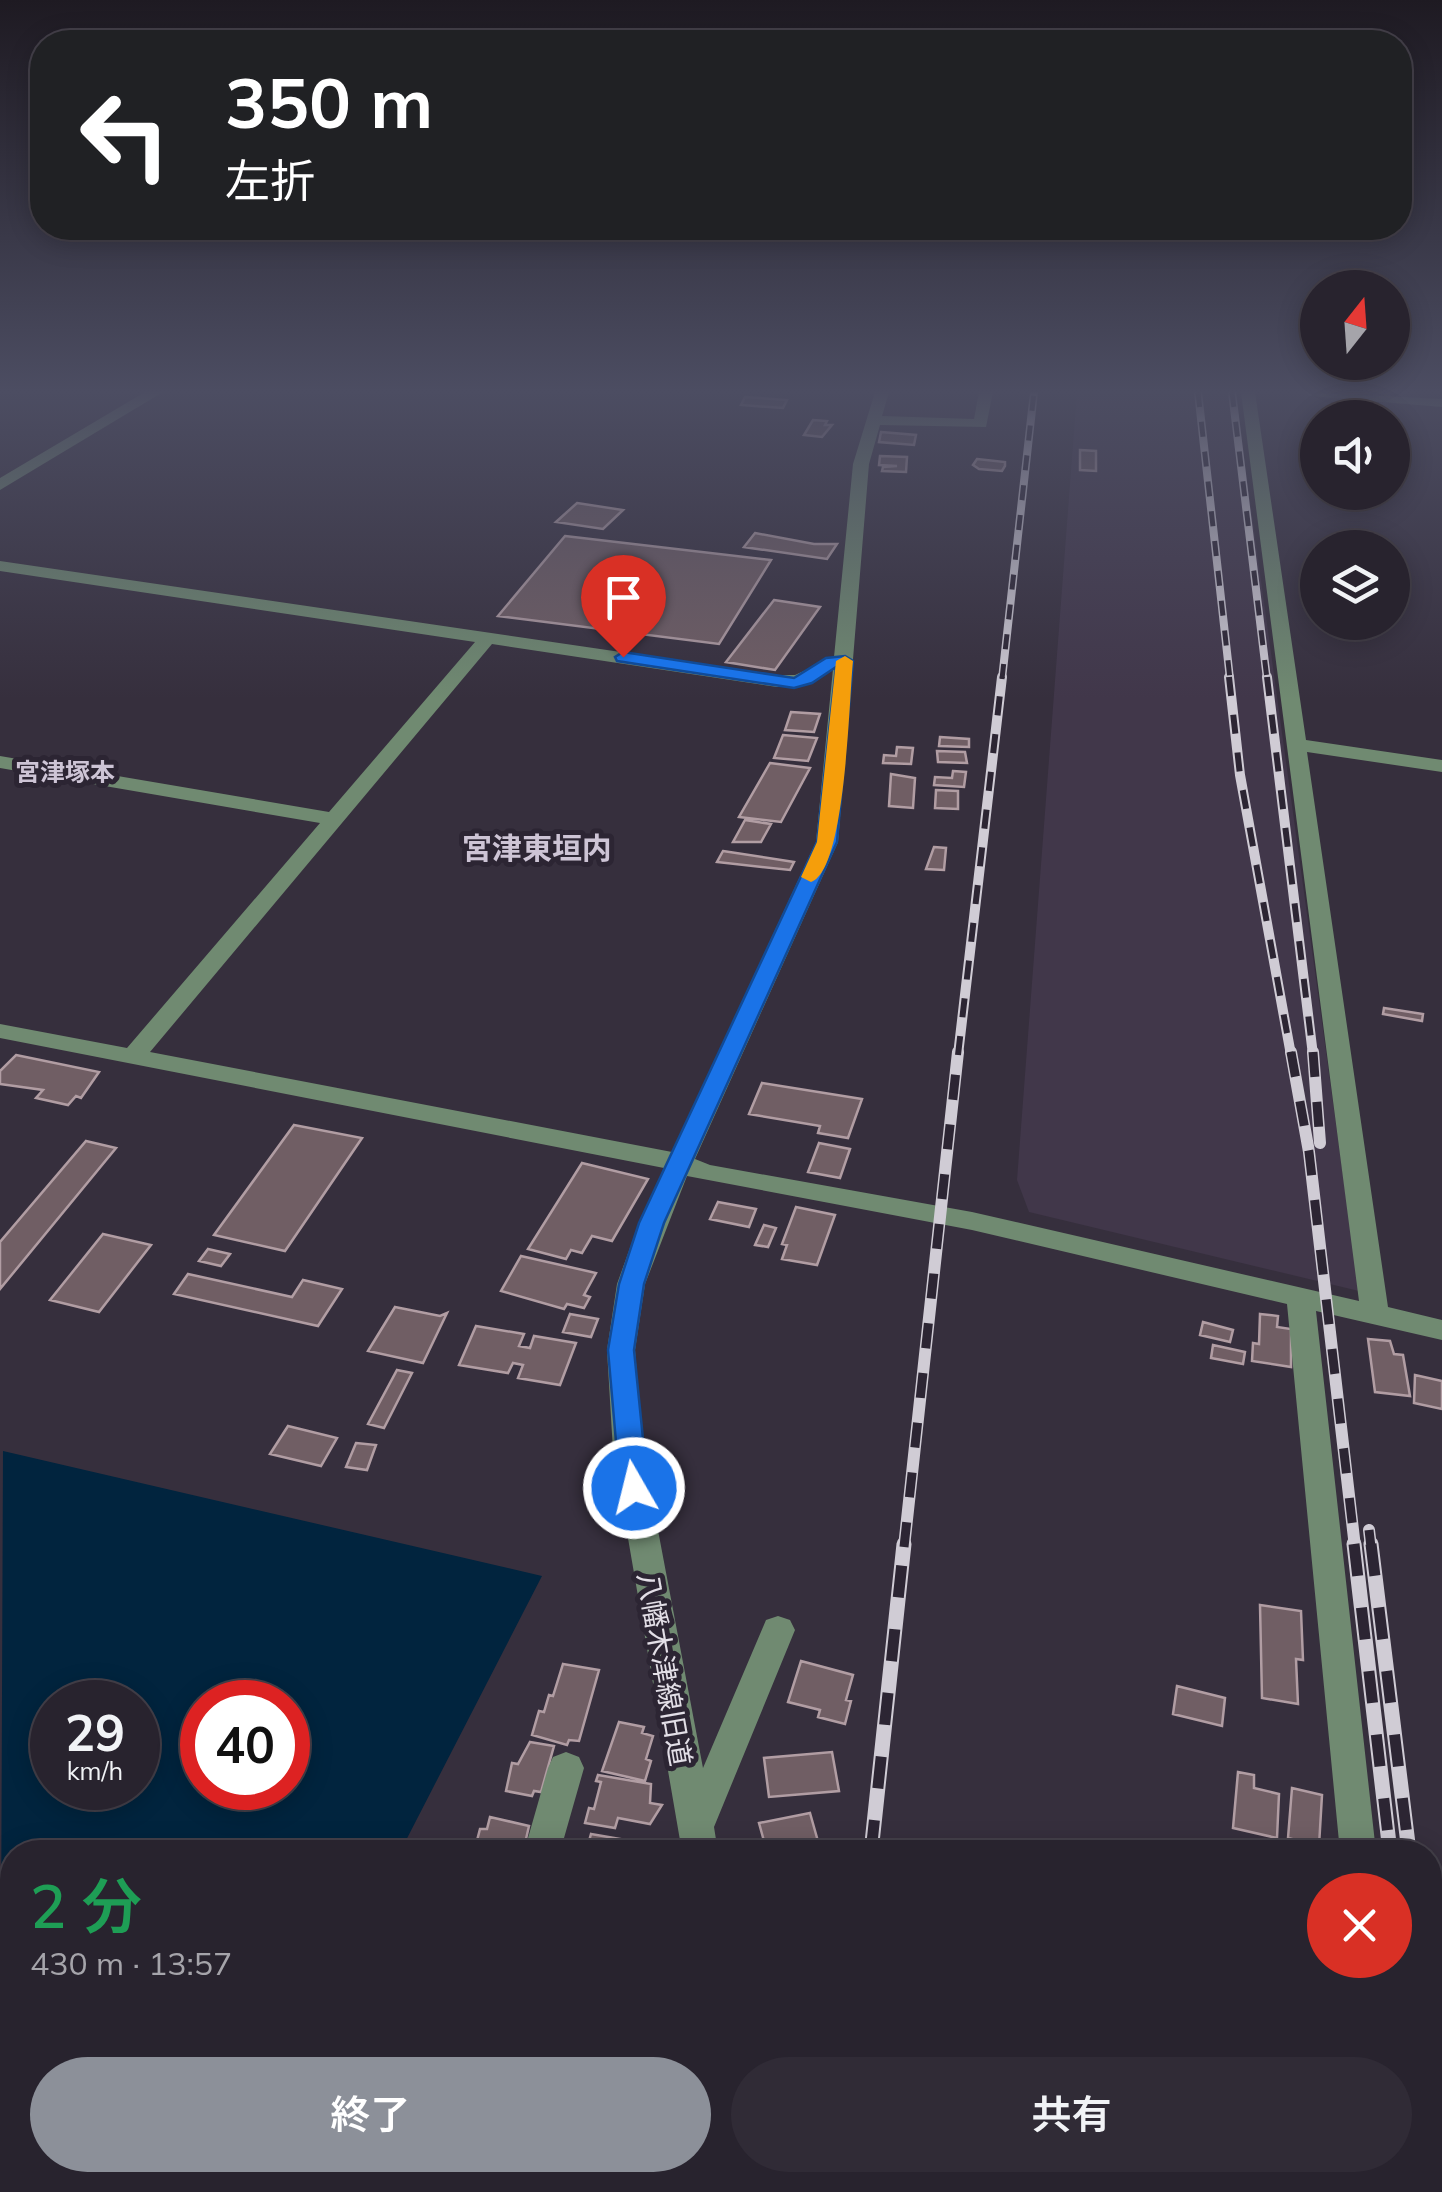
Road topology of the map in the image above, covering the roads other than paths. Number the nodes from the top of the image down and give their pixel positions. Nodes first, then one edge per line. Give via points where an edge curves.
1 (859, 494) edge
2 (1262, 494) edge
3 (0, 566) edge
4 (488, 637) junction
5 (845, 661) junction
6 (1295, 744) junction
7 (0, 762) edge
8 (1442, 766) edge
9 (336, 819) junction
10 (0, 1031) edge
11 (133, 1057) junction
12 (680, 1162) junction
13 (1300, 1297) junction
14 (1375, 1314) junction
15 (1442, 1330) edge
16 (778, 1630) dead end
17 (566, 1768) dead end
18 (545, 1840) edge
19 (692, 1840) edge
20 (695, 1840) edge
21 (1357, 1840) edge

1 - 5 street, 八幡木津線旧道
2 - 6 street
3 - 4 street
4 - 5 street via 794,683
4 - 9 street
5 - 12 street, 八幡木津線旧道 via 827,842
6 - 8 street
6 - 14 street
7 - 9 street
9 - 11 street
10 - 11 street
11 - 12 street
12 - 13 street via 704,1173 972,1221
12 - 19 street, 八幡木津線旧道 via 631,1284 621,1350 628,1450
13 - 14 street
13 - 21 street
14 - 15 street
16 - 20 street
17 - 18 street

